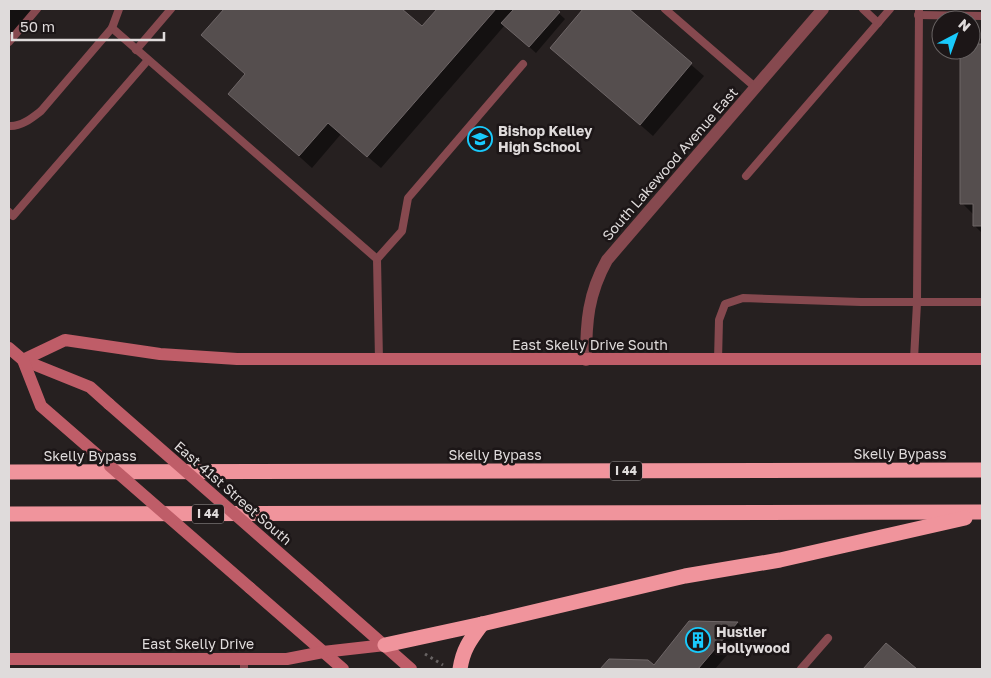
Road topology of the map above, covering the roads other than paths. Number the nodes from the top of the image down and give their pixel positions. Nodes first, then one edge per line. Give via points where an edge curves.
1 (37, 9) edge
2 (119, 9) edge
3 (171, 9) edge
4 (665, 9) edge
5 (823, 9) edge
6 (863, 9) edge
7 (890, 9) edge
8 (918, 12) edge
9 (982, 16) edge
10 (878, 23) junction
11 (112, 28) junction
12 (9, 42) edge
13 (136, 50) junction
14 (148, 60) junction
15 (524, 64) dead end
16 (755, 87) junction
17 (9, 126) edge
18 (746, 176) dead end
19 (9, 212) edge
20 (378, 259) junction
21 (982, 302) edge
22 (917, 303) junction
23 (9, 348) edge
24 (914, 359) junction
25 (982, 359) edge
26 (23, 360) junction
27 (378, 360) junction
28 (586, 360) junction
29 (718, 360) junction
30 (982, 470) edge
31 (9, 472) edge
32 (982, 513) edge
33 (9, 514) edge
34 (482, 624) junction
35 (828, 638) dead end
36 (385, 645) junction
37 (323, 652) junction
38 (9, 659) edge
39 (31, 664) edge
40 (244, 664) edge
41 (453, 668) edge
42 (343, 669) edge
43 (411, 669) edge
44 (801, 669) edge

1 - 12 lane
2 - 11 lane
3 - 13 lane
4 - 16 lane
5 - 16 street, South Lakewood Avenue East
6 - 10 lane
7 - 10 lane
8 - 9 lane
8 - 22 lane
10 - 18 lane
11 - 13 lane
11 - 17 lane via 41,112 29,121
13 - 14 lane
14 - 19 lane via 13,216
14 - 20 lane
15 - 20 lane via 408,198 402,231
16 - 28 street, South Lakewood Avenue East via 607,260 596,279 586,322
20 - 27 lane
21 - 22 lane
22 - 24 lane
22 - 29 lane via 743,298 725,304 719,320
23 - 26 main road, East 41st Street South
24 - 25 main road, East Skelly Drive South
24 - 29 main road, East Skelly Drive South
26 - 27 main road, East Skelly Drive South via 65,340 207,358
26 - 36 main road, East 41st Street South, bridge via 90,387
26 - 37 main road, East 41st Street South, bridge via 41,406
27 - 28 main road, East Skelly Drive South
28 - 29 main road, East Skelly Drive South
30 - 31 highway, Skelly Bypass / I 44
32 - 33 highway, I 44
32 - 34 highway via 780,560 685,576
34 - 36 highway
34 - 41 highway
35 - 44 lane
36 - 37 main road, East Skelly Drive
36 - 43 main road, East 41st Street South
37 - 40 main road, East Skelly Drive
37 - 42 main road, East 41st Street South
38 - 39 main road, East Skelly Drive
39 - 40 main road, East Skelly Drive

